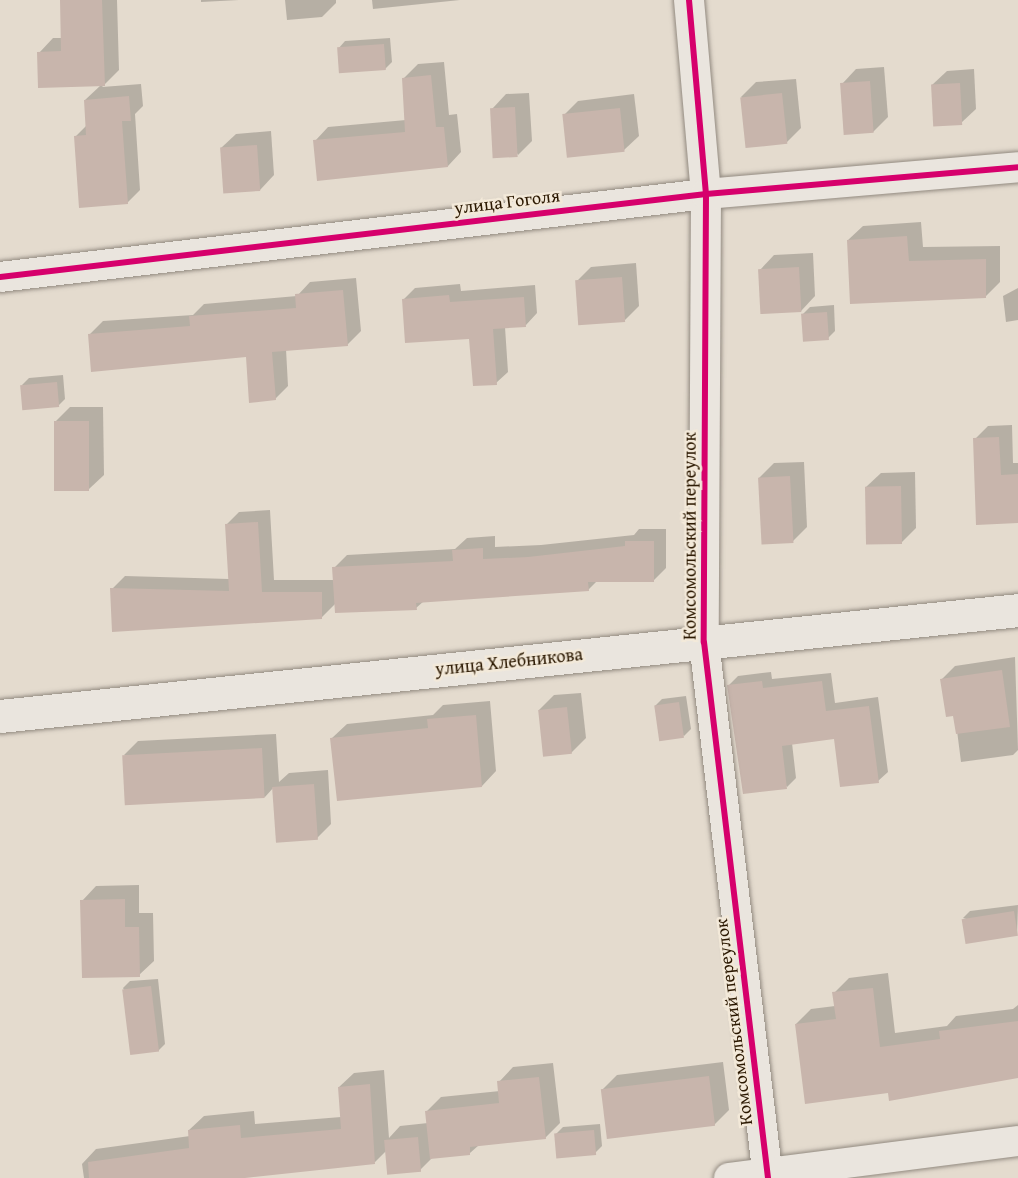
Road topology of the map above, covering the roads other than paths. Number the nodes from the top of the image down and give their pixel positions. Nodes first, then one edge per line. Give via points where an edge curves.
1 (689, 0) edge
2 (1018, 167) edge
3 (706, 194) junction
4 (0, 277) edge
5 (1018, 610) edge
6 (704, 642) junction
7 (0, 716) edge
8 (1018, 1141) edge
9 (767, 1175) edge
10 (729, 1178) edge

1 - 3 street, Комсомольский переулок
2 - 3 street, улица Гоголя
3 - 4 street, улица Гоголя
3 - 6 street, Комсомольский переулок
5 - 6 street, улица Хлебникова
6 - 7 street, улица Хлебникова
6 - 9 street, Комсомольский переулок
8 - 9 street
9 - 10 street

